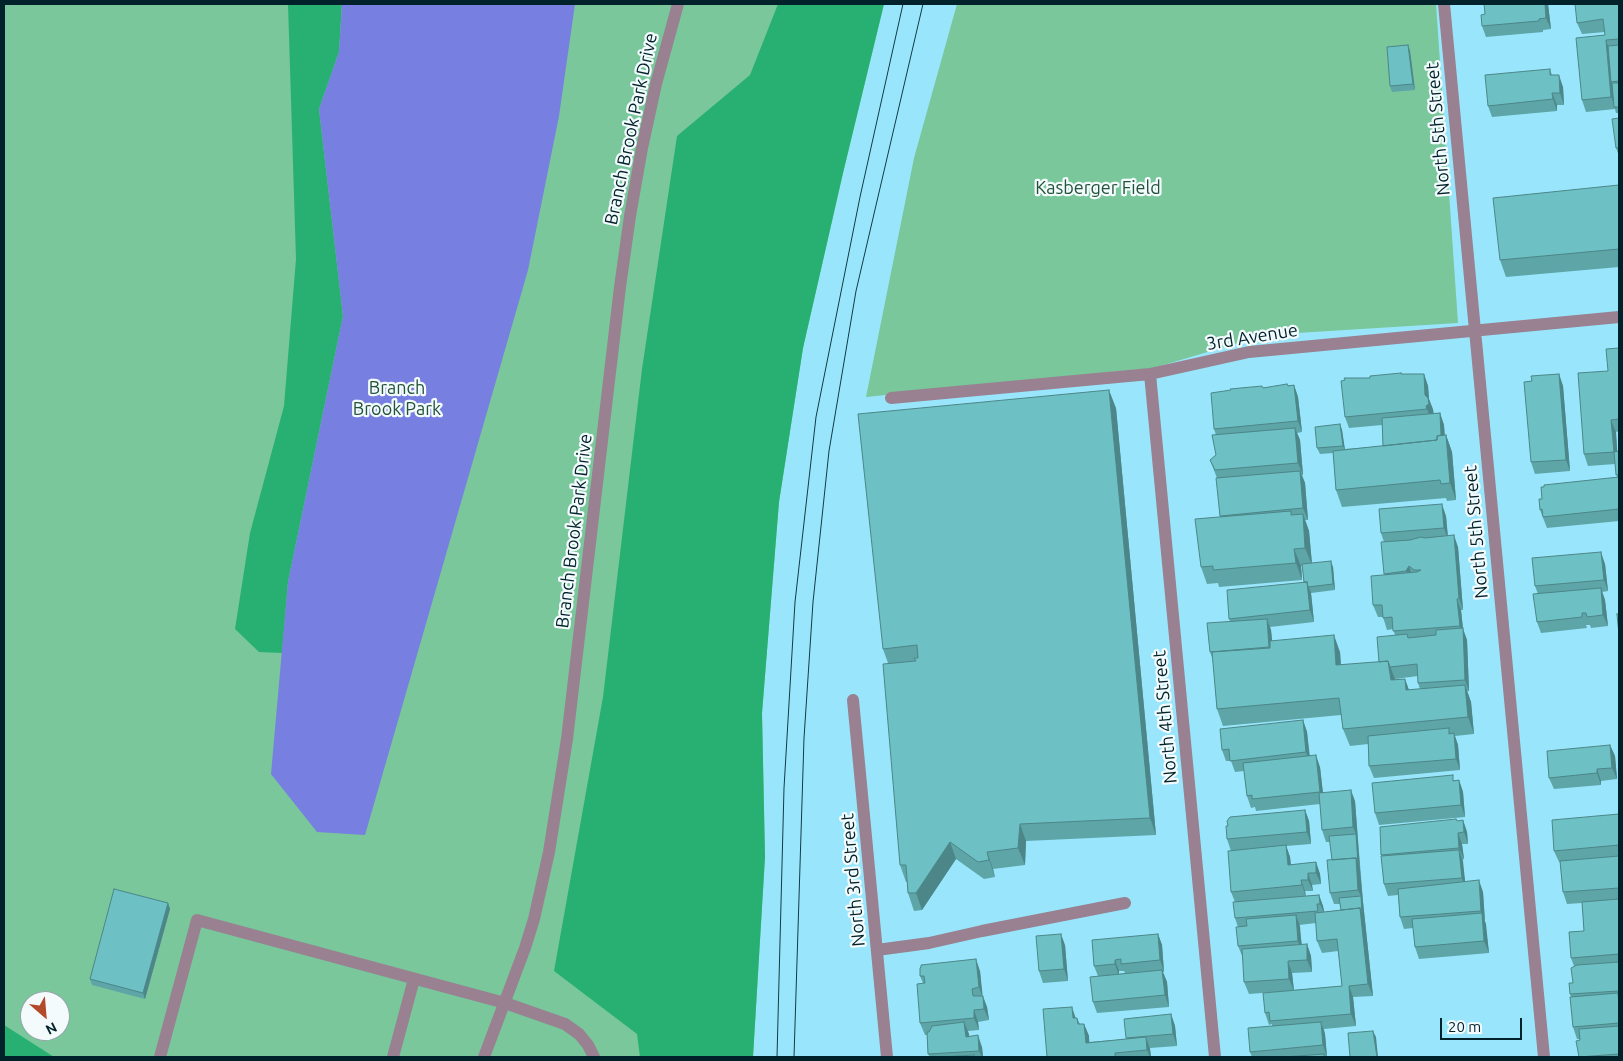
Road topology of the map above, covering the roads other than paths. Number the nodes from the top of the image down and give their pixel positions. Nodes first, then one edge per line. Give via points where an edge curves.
1 (678, 4) edge
2 (1444, 4) edge
3 (1619, 317) edge
4 (1475, 331) junction
5 (1150, 374) junction
6 (891, 398) dead end
7 (853, 700) dead end
8 (1125, 903) dead end
9 (877, 950) junction
10 (414, 979) junction
11 (505, 1002) junction
12 (160, 1057) edge
13 (393, 1057) edge
14 (484, 1057) edge
15 (594, 1057) edge
16 (887, 1057) edge
17 (1215, 1057) edge
18 (1544, 1057) edge

1 - 11 street, Branch Brook Park Drive via 645,132 626,244 553,832 534,919
2 - 4 street, North 5th Street
3 - 4 street, 3rd Avenue
4 - 5 street, 3rd Avenue via 1249,352
4 - 18 street, North 5th Street
5 - 6 street, 3rd Avenue
5 - 17 street, North 4th Street
7 - 9 street, North 3rd Street
8 - 9 street via 929,943
9 - 16 street, North 3rd Street
10 - 11 street
10 - 12 street via 197,920
10 - 13 street
11 - 14 street, Branch Brook Park Drive
11 - 15 street via 565,1024 588,1044

